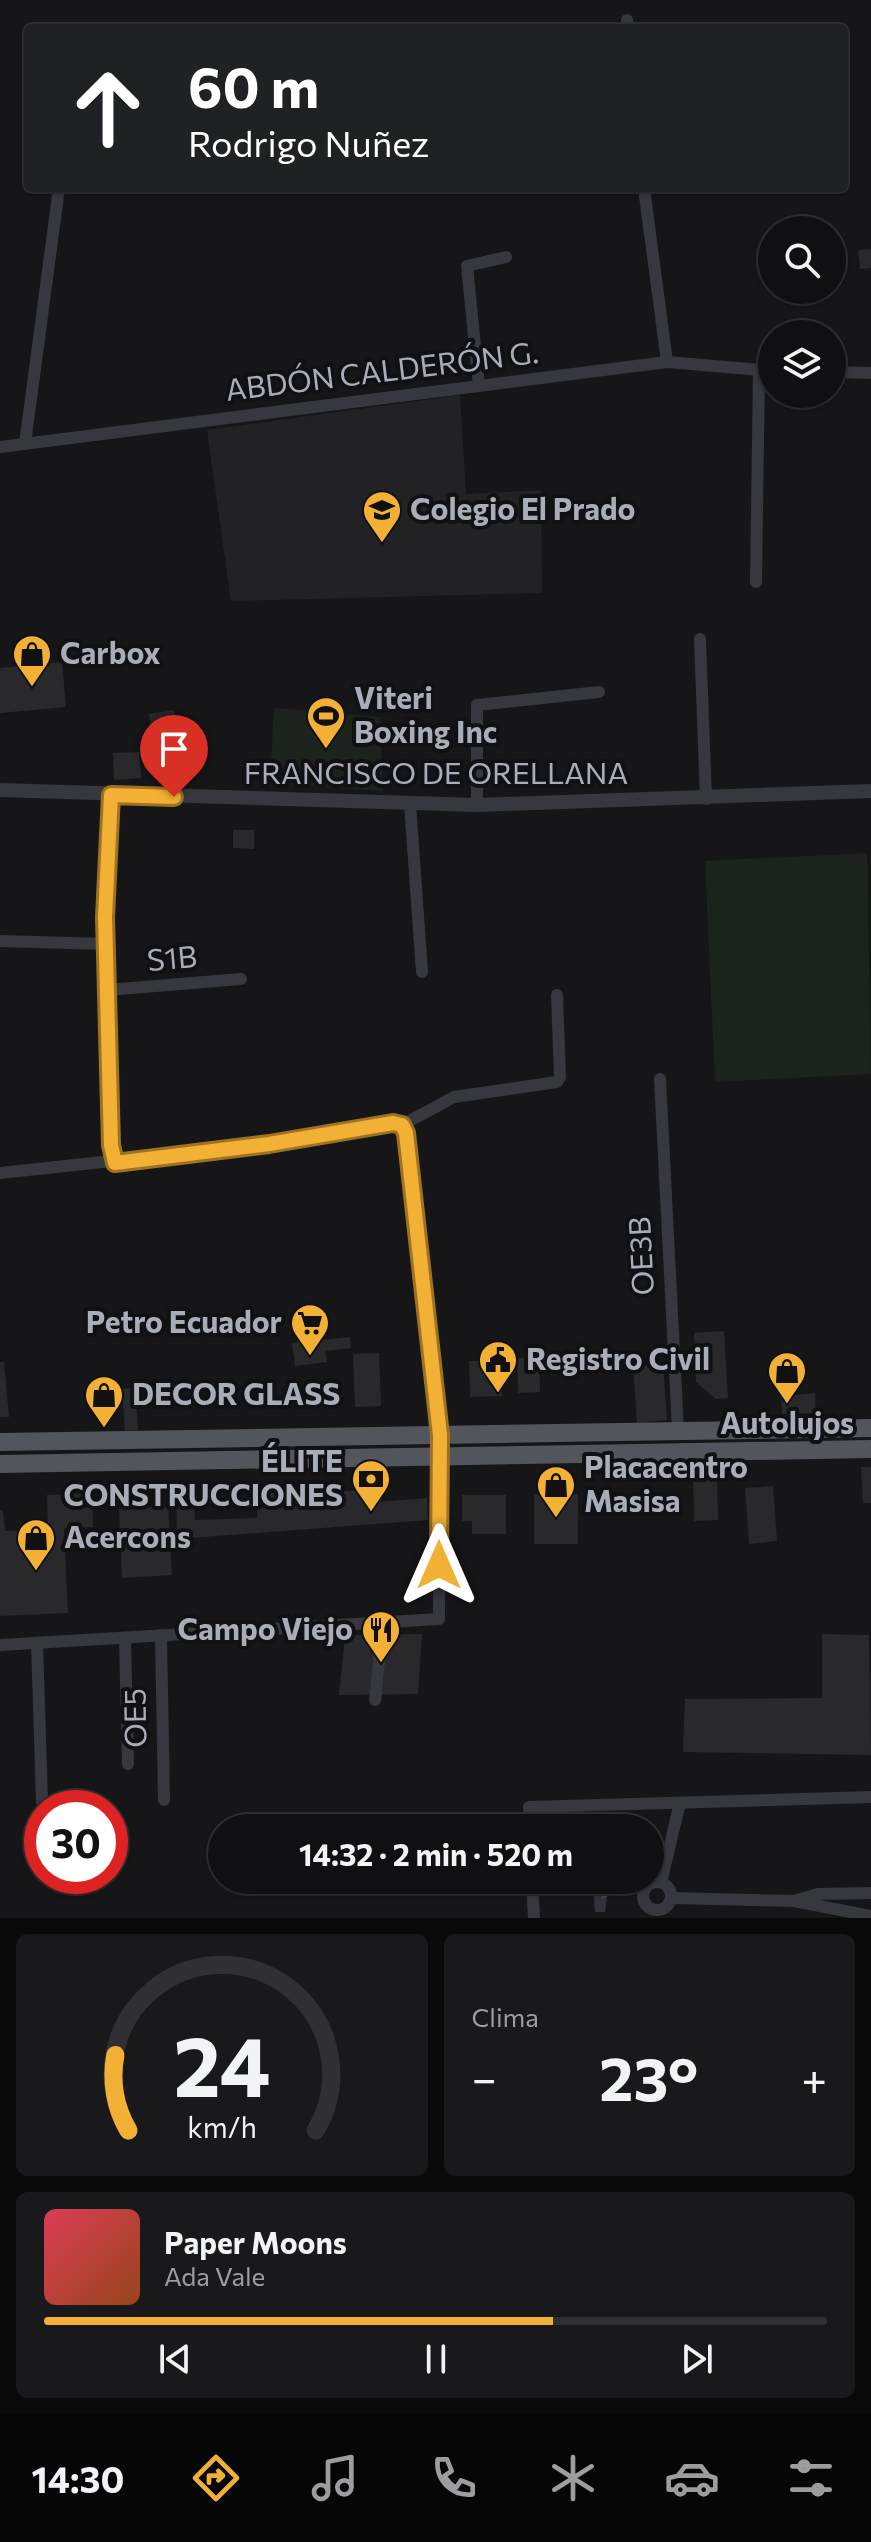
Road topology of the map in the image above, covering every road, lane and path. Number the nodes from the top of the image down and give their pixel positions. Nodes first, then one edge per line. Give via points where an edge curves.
1 (58, 192) edge
2 (645, 192) edge
3 (506, 257) dead end
4 (667, 362) junction
5 (758, 370) edge
6 (846, 372) edge
7 (871, 373) edge
8 (479, 386) junction
9 (764, 408) edge
10 (25, 444) junction
11 (0, 447) edge
12 (756, 582) dead end
13 (700, 639) dead end
14 (599, 692) dead end
15 (0, 790) edge
16 (871, 791) edge
17 (111, 795) junction
18 (706, 799) junction
19 (410, 804) junction
20 (477, 805) junction
21 (0, 941) edge
22 (105, 944) junction
23 (422, 972) dead end
24 (241, 979) dead end
25 (107, 990) junction
26 (557, 995) dead end
27 (660, 1079) dead end
28 (402, 1125) junction
29 (115, 1163) junction
30 (0, 1173) edge
31 (871, 1428) edge
32 (678, 1430) junction
33 (440, 1435) junction
34 (0, 1442) edge
35 (871, 1449) edge
36 (440, 1457) junction
37 (0, 1464) edge
38 (383, 1622) junction
39 (161, 1635) junction
40 (125, 1638) junction
41 (37, 1643) junction
42 (0, 1645) edge
43 (375, 1700) dead end
44 (128, 1764) dead end
45 (42, 1790) edge
46 (871, 1797) edge
47 (164, 1800) dead end
48 (680, 1803) junction
49 (529, 1814) edge
50 (664, 1870) edge
51 (664, 1885) edge
52 (871, 1893) edge
53 (533, 1894) edge
54 (644, 1894) edge
55 (671, 1898) junction
56 (794, 1901) junction
57 (660, 1914) edge
58 (871, 1916) edge
59 (534, 1918) edge

1 - 10 street
2 - 4 street
3 - 8 street via 467,266
4 - 5 street, ABDÓN CALDERÓN G.
4 - 8 street, ABDÓN CALDERÓN G.
6 - 7 street
8 - 10 street, ABDÓN CALDERÓN G.
9 - 12 street
10 - 11 street, ABDÓN CALDERÓN G.
13 - 18 street
14 - 20 street via 477,705
15 - 17 street, FRANCISCO DE ORELLANA
16 - 18 street, FRANCISCO DE ORELLANA
17 - 19 street, FRANCISCO DE ORELLANA
17 - 22 street
18 - 20 street, FRANCISCO DE ORELLANA
19 - 20 street, FRANCISCO DE ORELLANA
19 - 23 street
21 - 22 street
22 - 25 street
24 - 25 street, S1B
25 - 29 street
26 - 28 street via 557,1082 454,1097
27 - 32 street, OE3B
28 - 29 street
28 - 33 street
29 - 30 street
31 - 32 main road
32 - 33 main road
33 - 34 main road
33 - 36 street
35 - 36 main road
36 - 37 main road
36 - 38 street via 439,1619
38 - 39 street
38 - 43 street
39 - 40 street
39 - 47 street, OE5
40 - 41 street
40 - 44 street
41 - 42 street
41 - 45 street
46 - 48 street
48 - 49 street via 529,1807
48 - 50 street
51 - 55 street
52 - 56 street via 818,1894
53 - 59 street
54 - 57 street via 647,1905
55 - 56 street
55 - 57 street
56 - 58 street

